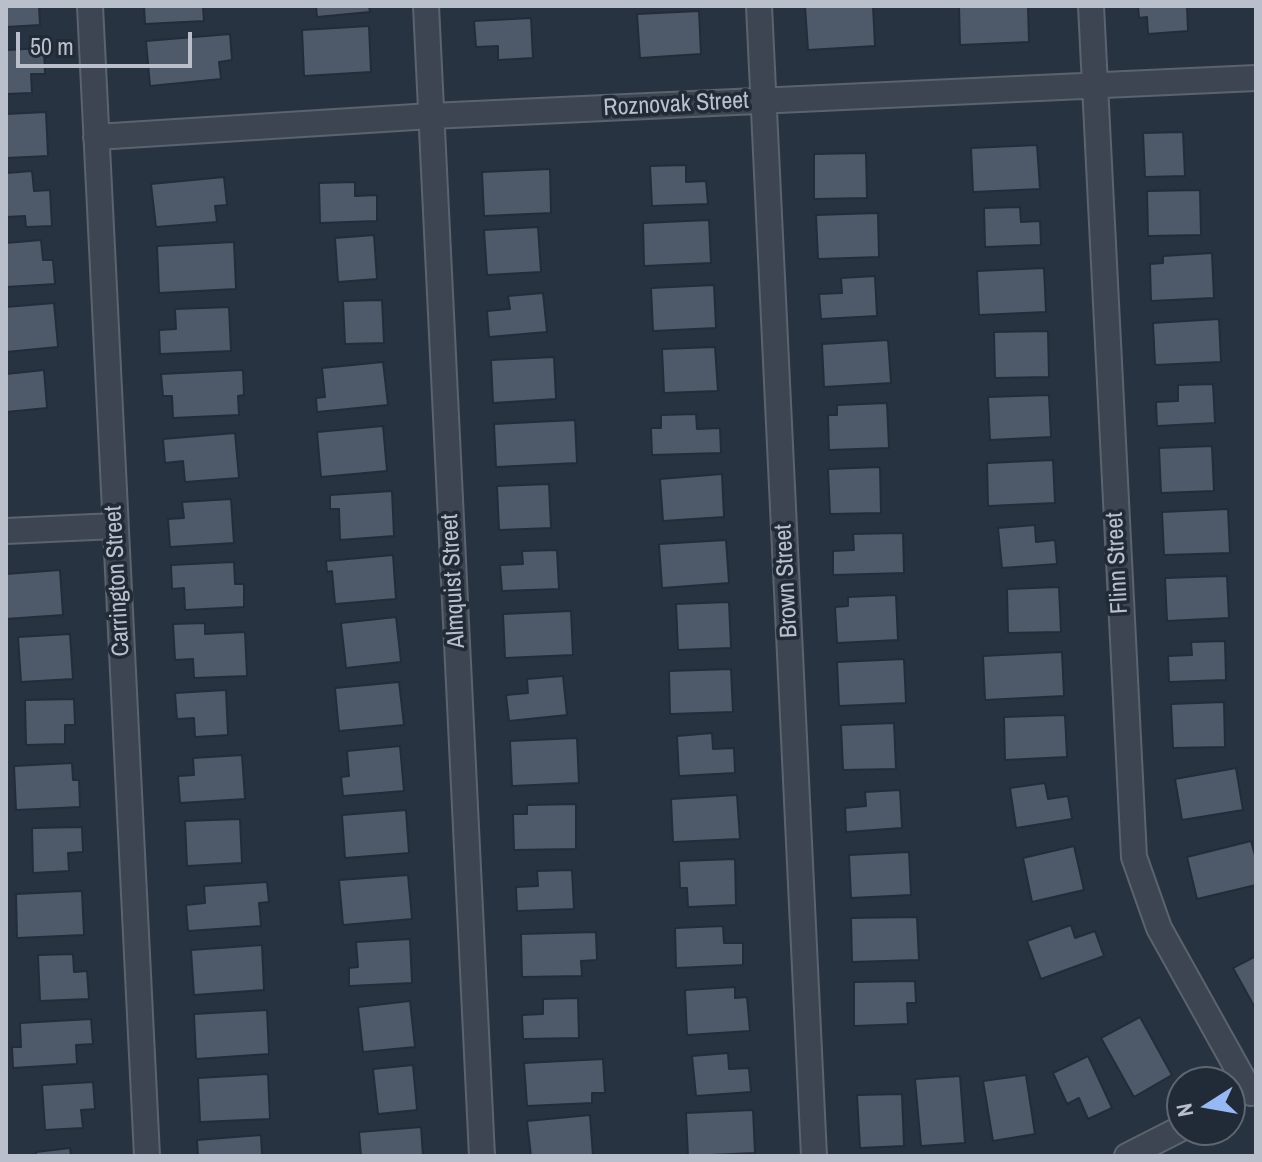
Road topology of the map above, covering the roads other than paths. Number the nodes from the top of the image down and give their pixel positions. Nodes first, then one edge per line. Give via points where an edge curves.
1 (90, 6) edge
2 (426, 6) edge
3 (759, 6) edge
4 (1091, 6) edge
5 (1256, 78) edge
6 (1095, 85) junction
7 (764, 100) junction
8 (431, 116) junction
9 (96, 137) junction
10 (115, 526) junction
11 (6, 531) edge
12 (1231, 1066) edge
13 (1166, 1136) edge
14 (147, 1156) edge
15 (482, 1156) edge
16 (814, 1156) edge
17 (1127, 1156) edge

1 - 9 street, Carrington Street
2 - 8 street, Almquist Street
3 - 7 street, Brown Street
4 - 6 street, Flinn Street
5 - 6 street, Roznovak Street
6 - 7 street, Roznovak Street
6 - 12 street, Flinn Street via 1134,857 1159,928
7 - 8 street, Roznovak Street
7 - 16 street, Brown Street
8 - 9 street, Roznovak Street
8 - 15 street, Almquist Street
9 - 10 street, Carrington Street
10 - 11 street
10 - 14 street, Carrington Street
13 - 17 street

